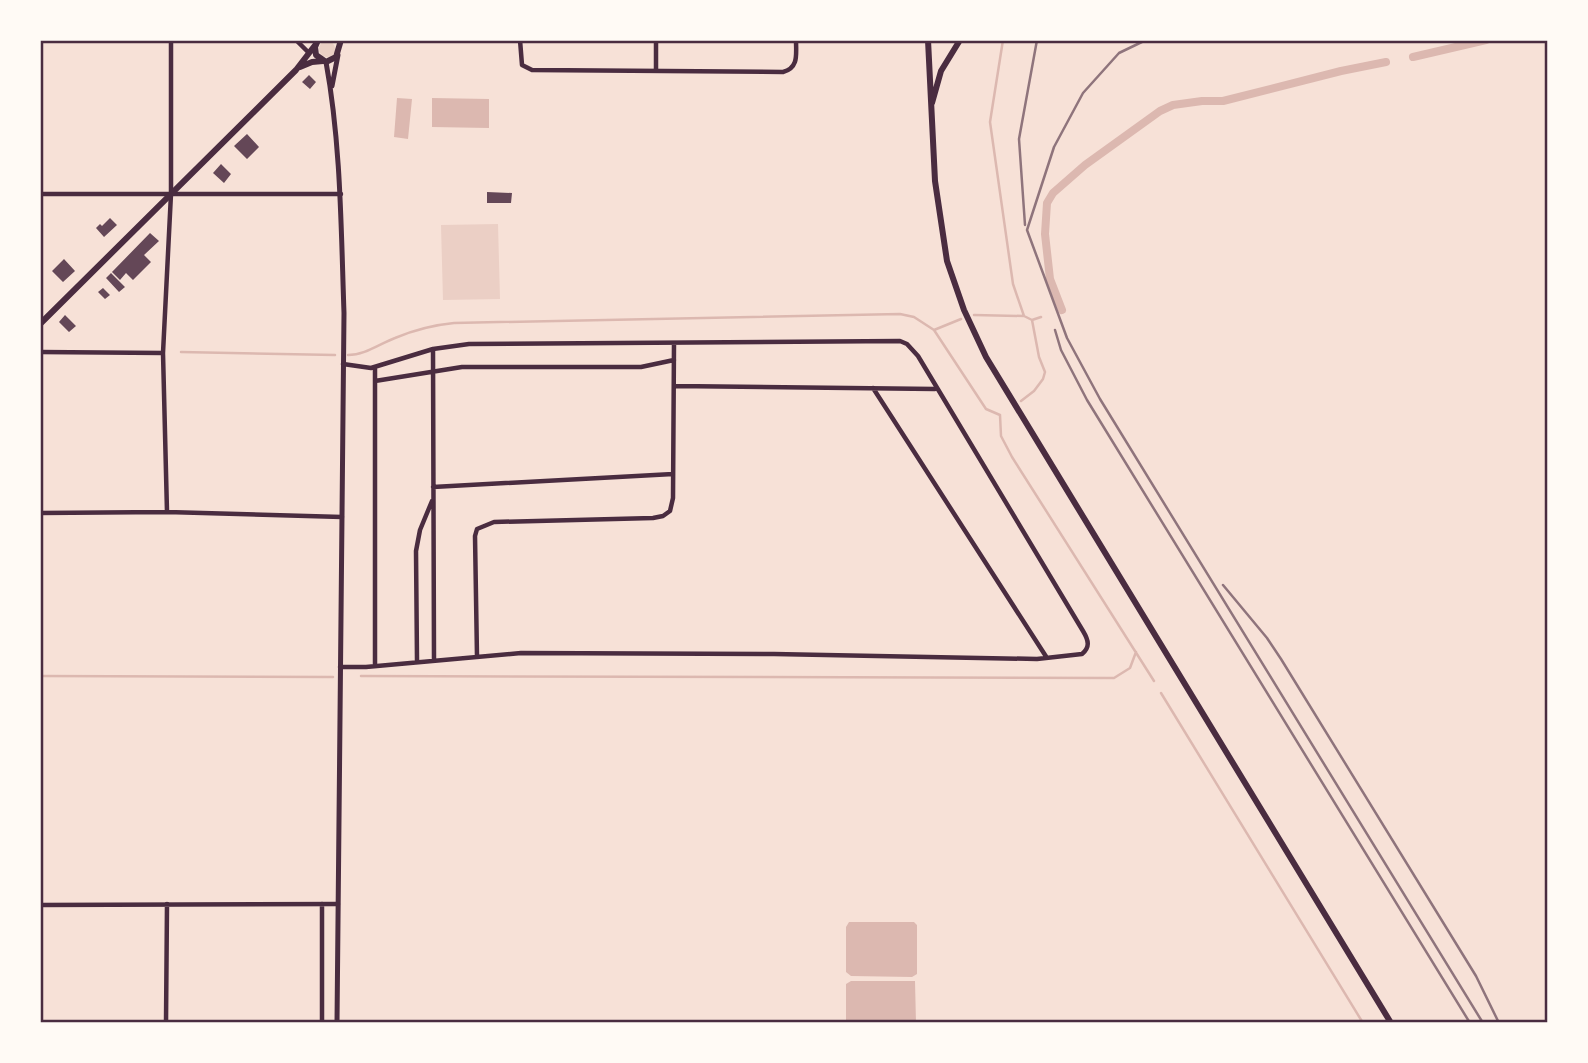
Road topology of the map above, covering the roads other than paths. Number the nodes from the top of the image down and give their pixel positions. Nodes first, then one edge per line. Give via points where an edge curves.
1 (171, 40) edge
2 (296, 40) edge
3 (335, 40) edge
4 (341, 40) edge
5 (520, 40) edge
6 (656, 40) edge
7 (796, 40) edge
8 (929, 40) edge
9 (960, 40) edge
10 (317, 42) edge
11 (339, 52) junction
12 (309, 53) junction
13 (325, 61) junction
14 (296, 70) junction
15 (656, 71) junction
16 (331, 89) junction
17 (930, 109) junction
18 (40, 194) edge
19 (171, 194) junction
20 (341, 194) junction
21 (40, 324) edge
22 (674, 343) junction
23 (433, 349) junction
24 (40, 352) edge
25 (163, 353) junction
26 (674, 360) junction
27 (343, 364) junction
28 (375, 367) junction
29 (433, 372) junction
30 (375, 381) junction
31 (674, 386) junction
32 (873, 388) junction
33 (936, 389) junction
34 (673, 474) junction
35 (433, 487) junction
36 (433, 497) junction
37 (167, 512) junction
38 (40, 513) edge
39 (342, 517) junction
40 (477, 657) junction
41 (1047, 658) junction
42 (434, 660) junction
43 (417, 661) junction
44 (375, 666) junction
45 (340, 667) junction
46 (167, 904) junction
47 (323, 904) junction
48 (338, 904) junction
49 (40, 905) edge
50 (166, 1023) edge
51 (322, 1023) edge
52 (337, 1023) edge
53 (1391, 1023) edge

1 - 19 street
2 - 12 street
3 - 11 main road
4 - 11 main road
5 - 15 street via 521,61 525,68 536,71
6 - 15 street
7 - 15 street via 792,68 783,72
8 - 17 main road
9 - 17 main road via 941,71
10 - 12 main road
10 - 13 main road via 316,55
11 - 13 main road
11 - 16 street
12 - 14 main road
13 - 14 main road
13 - 16 street
14 - 19 main road
16 - 20 street
17 - 53 main road via 947,261 986,357
18 - 19 street
19 - 20 street
19 - 21 main road
19 - 25 street
20 - 27 street
22 - 23 street via 469,344
22 - 26 street
22 - 33 street via 900,341 913,349
23 - 28 street
23 - 29 street
24 - 25 street
25 - 37 street
26 - 29 street via 641,367 462,367
26 - 31 street
27 - 28 street
27 - 39 street
28 - 30 street
29 - 30 street
29 - 35 street
30 - 44 street
31 - 32 street
31 - 34 street
32 - 33 street
32 - 41 street
33 - 41 street via 1087,638 1087,650 1082,654
34 - 35 street
34 - 40 street via 672,506 663,516 494,523 477,529
35 - 36 street
36 - 42 street
36 - 43 street via 416,551
37 - 38 street
37 - 39 street
39 - 45 street
40 - 41 street via 565,653
40 - 42 street
42 - 43 street
43 - 44 street
44 - 45 street
45 - 48 street
46 - 47 street
46 - 49 street
46 - 50 street
47 - 48 street
47 - 51 street
48 - 52 street

